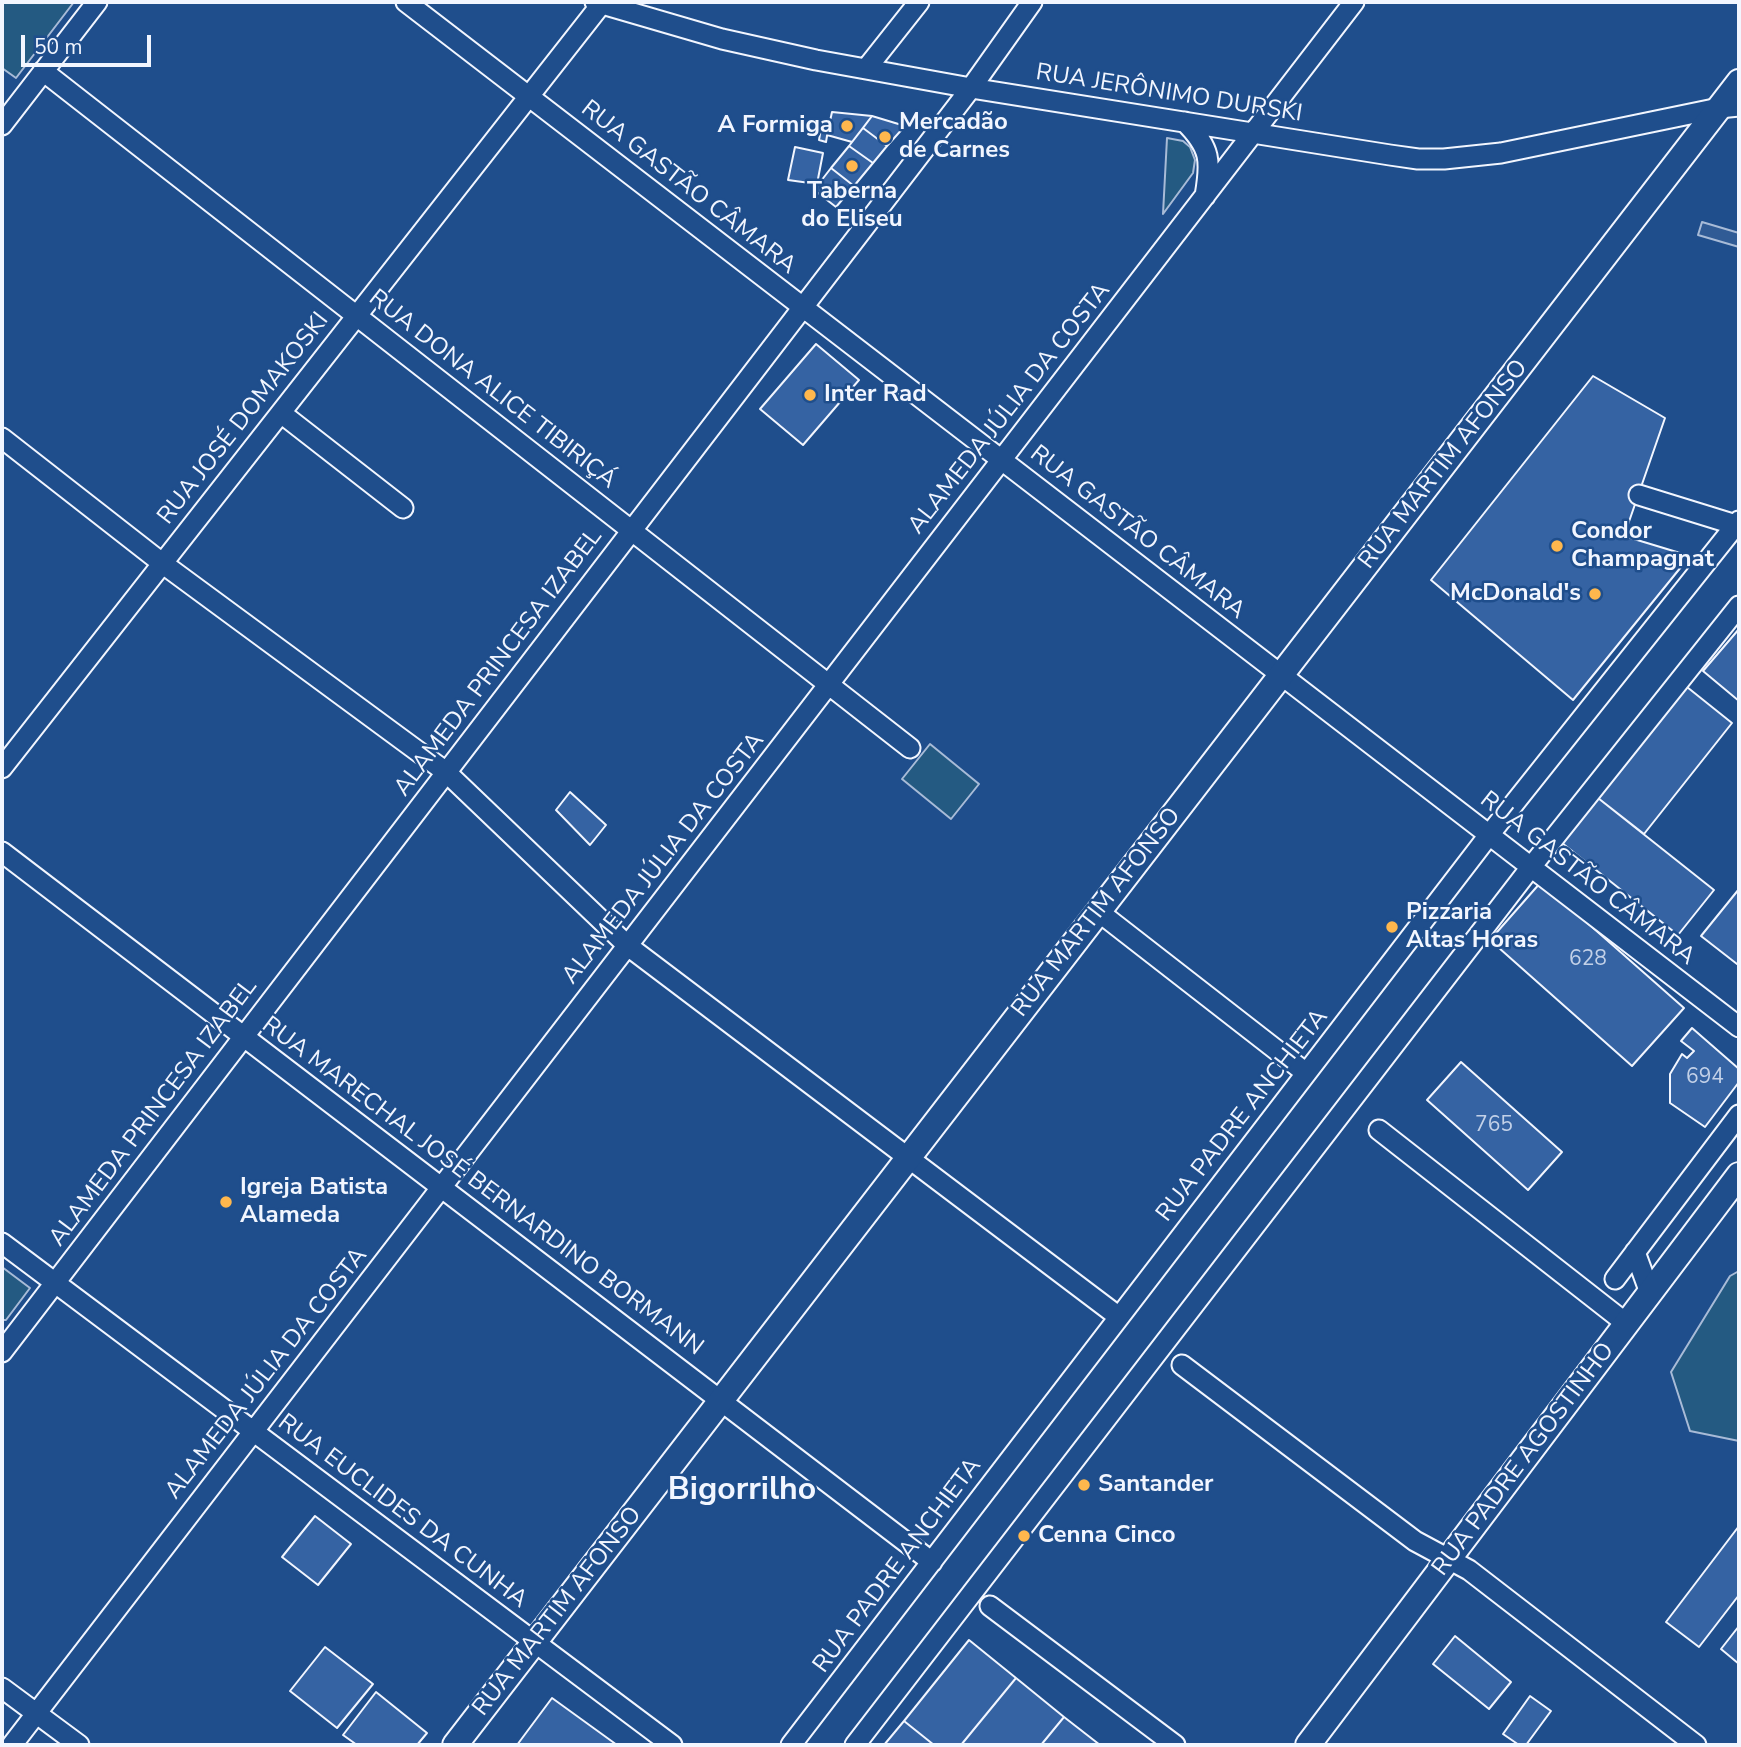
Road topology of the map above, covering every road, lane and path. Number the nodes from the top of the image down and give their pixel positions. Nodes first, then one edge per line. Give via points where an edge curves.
1 (97, 2) edge
2 (406, 2) edge
3 (600, 2) edge
4 (919, 2) edge
5 (1032, 2) edge
6 (1354, 2) edge
7 (428, 11) edge
8 (866, 69) junction
9 (43, 71) junction
10 (1739, 82) edge
11 (971, 88) junction
12 (529, 96) junction
13 (1729, 107) edge
14 (1185, 122) junction
15 (2, 125) edge
16 (1254, 132) junction
17 (1205, 197) junction
18 (803, 307) junction
19 (357, 316) junction
20 (281, 412) junction
21 (2, 438) edge
22 (1002, 460) junction
23 (1639, 495) dead end
24 (403, 508) dead end
25 (1737, 523) edge
26 (631, 530) junction
27 (162, 564) junction
28 (1739, 606) edge
29 (1281, 675) junction
30 (829, 685) junction
31 (910, 748) dead end
32 (2, 768) edge
33 (446, 772) junction
34 (1489, 835) junction
35 (2, 852) edge
36 (1531, 867) junction
37 (1099, 912) junction
38 (628, 946) junction
39 (1739, 1027) edge
40 (243, 1037) junction
41 (1306, 1073) junction
42 (1739, 1115) edge
43 (1379, 1130) dead end
44 (908, 1158) junction
45 (1739, 1175) edge
46 (442, 1188) junction
47 (2, 1243) edge
48 (1635, 1252) junction
49 (1615, 1279) dead end
50 (55, 1283) junction
51 (1650, 1293) junction
52 (1119, 1317) junction
53 (1627, 1324) junction
54 (2, 1352) edge
55 (1182, 1365) dead end
56 (721, 1401) junction
57 (254, 1432) junction
58 (1449, 1559) junction
59 (932, 1562) junction
60 (990, 1606) dead end
61 (534, 1642) junction
62 (2, 1688) edge
63 (36, 1714) junction
64 (12, 1745) edge
65 (79, 1745) edge
66 (455, 1745) edge
67 (672, 1745) edge
68 (791, 1745) edge
69 (855, 1745) edge
70 (1175, 1745) edge
71 (1308, 1745) edge
72 (1696, 1745) edge

1 - 9 street
2 - 7 street, RUA GASTÃO CÂMARA
3 - 8 street, RUA JERÔNIMO DURSKI via 751,47
3 - 12 street, RUA JOSÉ DOMAKOSKI
4 - 8 street
5 - 11 street, ALAMEDA PRINCESA IZABEL
6 - 16 street, ALAMEDA JÚLIA DA COSTA
7 - 12 street, RUA GASTÃO CÂMARA
8 - 11 street, RUA JERÔNIMO DURSKI
9 - 15 street
9 - 19 street, RUA DONA ALICE TIBIRIÇÁ
10 - 13 main road, RUA MARTIM AFONSO
11 - 14 street, RUA JERÔNIMO DURSKI
11 - 18 street, ALAMEDA PRINCESA IZABEL
12 - 18 street, RUA GASTÃO CÂMARA
12 - 19 street, RUA JOSÉ DOMAKOSKI
13 - 16 street, RUA JERÔNIMO DURSKI via 1501,153 1444,159 1418,159
13 - 29 main road, RUA MARTIM AFONSO
14 - 16 street, RUA JERÔNIMO DURSKI
14 - 17 street via 1206,152
16 - 17 street, ALAMEDA JÚLIA DA COSTA
17 - 22 street, ALAMEDA JÚLIA DA COSTA
18 - 22 street, RUA GASTÃO CÂMARA
18 - 26 street, ALAMEDA PRINCESA IZABEL
19 - 20 street, RUA JOSÉ DOMAKOSKI
19 - 26 street, RUA DONA ALICE TIBIRIÇÁ
20 - 24 street
20 - 27 street, RUA JOSÉ DOMAKOSKI
21 - 27 street
22 - 29 street, RUA GASTÃO CÂMARA
22 - 30 street, ALAMEDA JÚLIA DA COSTA
23 - 25 street
25 - 34 street, RUA PADRE ANCHIETA
26 - 30 street, RUA DONA ALICE TIBIRIÇÁ
26 - 33 street, ALAMEDA PRINCESA IZABEL
27 - 32 street, RUA JOSÉ DOMAKOSKI
27 - 33 street
28 - 36 street
29 - 34 street, RUA GASTÃO CÂMARA
29 - 37 main road, RUA MARTIM AFONSO
30 - 31 street, RUA DONA ALICE TIBIRIÇÁ
30 - 38 street, ALAMEDA JÚLIA DA COSTA
33 - 38 street
33 - 40 street, ALAMEDA PRINCESA IZABEL
34 - 36 street, RUA GASTÃO CÂMARA
34 - 41 street, RUA PADRE ANCHIETA
35 - 40 street, RUA MARECHAL JOSÉ BERNARDINO BORMANN
36 - 39 street, RUA GASTÃO CÂMARA
36 - 69 street
37 - 41 street
37 - 44 main road, RUA MARTIM AFONSO
38 - 44 street
38 - 46 street, ALAMEDA JÚLIA DA COSTA
40 - 46 street, RUA MARECHAL JOSÉ BERNARDINO BORMANN
40 - 50 street, ALAMEDA PRINCESA IZABEL
41 - 52 street, RUA PADRE ANCHIETA
42 - 48 street
43 - 53 street
44 - 52 street
44 - 56 main road, RUA MARTIM AFONSO
45 - 51 main road, RUA PADRE AGOSTINHO
46 - 56 street, RUA MARECHAL JOSÉ BERNARDINO BORMANN
46 - 57 street, ALAMEDA JÚLIA DA COSTA
47 - 50 street, RUA EUCLIDES DA CUNHA
48 - 49 street
48 - 51 street
50 - 54 street, ALAMEDA PRINCESA IZABEL
50 - 57 street, RUA EUCLIDES DA CUNHA
51 - 53 main road, RUA PADRE AGOSTINHO
52 - 59 street, RUA PADRE ANCHIETA
53 - 58 main road, RUA PADRE AGOSTINHO
55 - 58 street via 1415,1541
56 - 59 street, RUA MARECHAL JOSÉ BERNARDINO BORMANN
56 - 61 main road, RUA MARTIM AFONSO
57 - 61 street, RUA EUCLIDES DA CUNHA
57 - 63 street, ALAMEDA JÚLIA DA COSTA
58 - 71 main road, RUA PADRE AGOSTINHO
58 - 72 street
59 - 68 street, RUA PADRE ANCHIETA
60 - 70 street
61 - 66 main road, RUA MARTIM AFONSO
61 - 67 street, RUA EUCLIDES DA CUNHA
62 - 63 street
63 - 64 street, ALAMEDA JÚLIA DA COSTA
63 - 65 street

